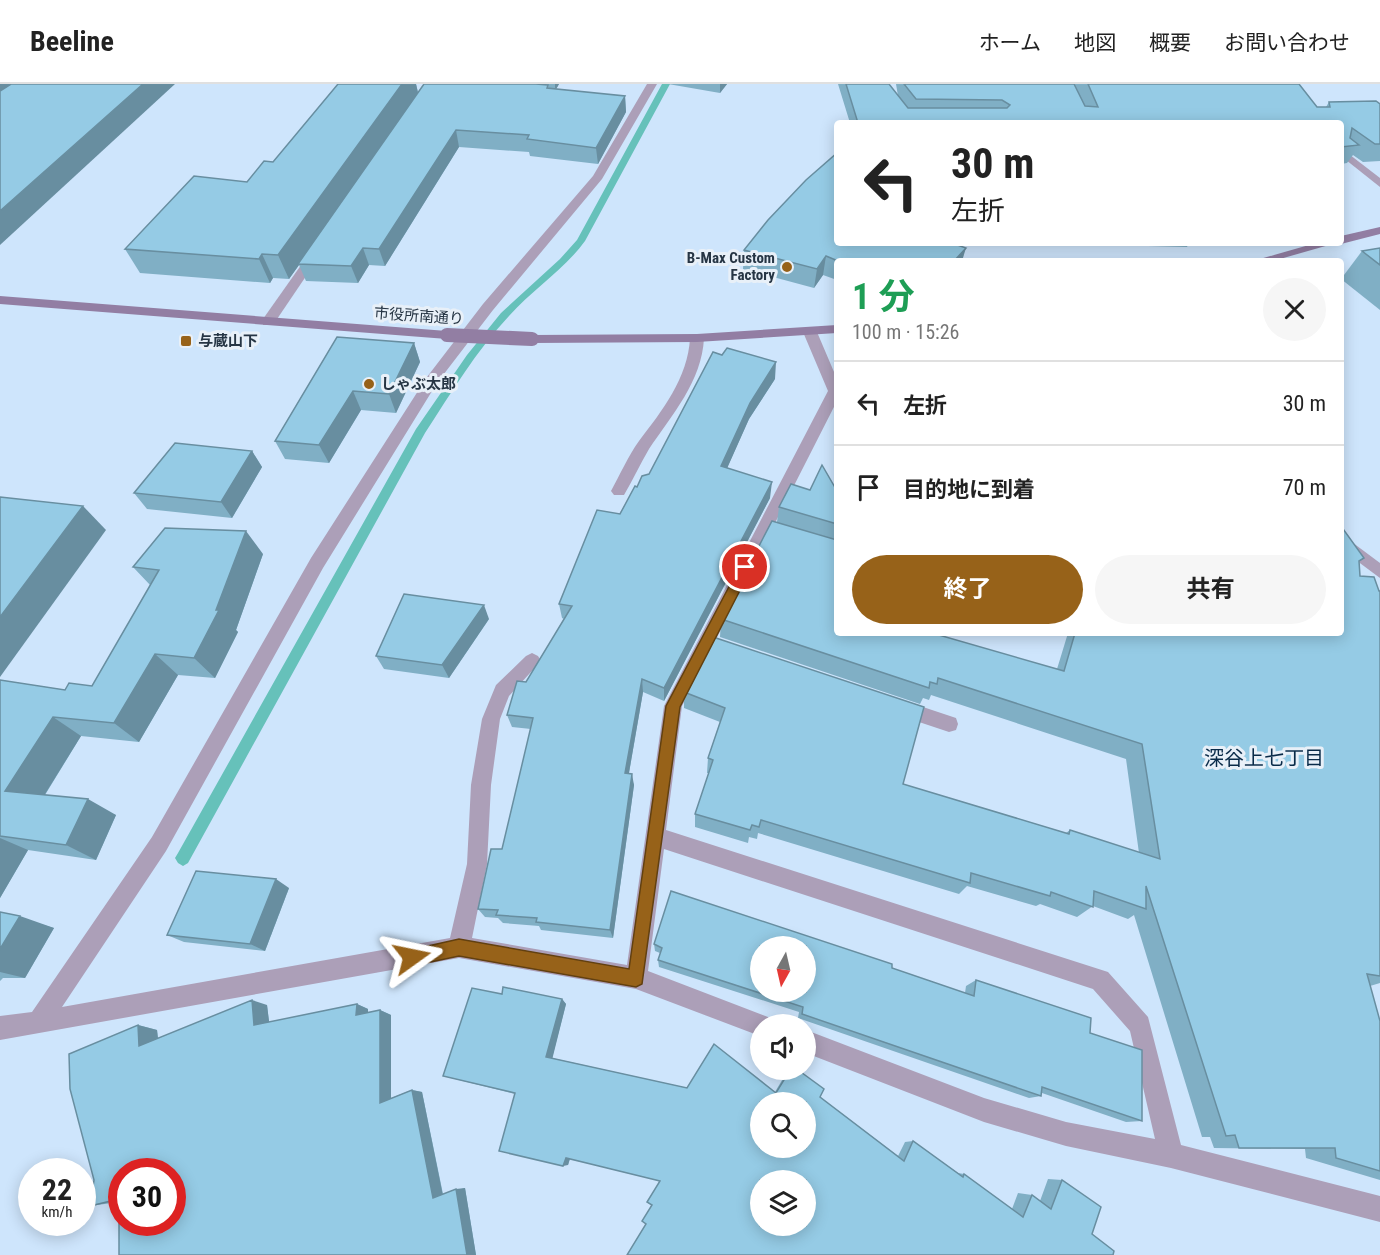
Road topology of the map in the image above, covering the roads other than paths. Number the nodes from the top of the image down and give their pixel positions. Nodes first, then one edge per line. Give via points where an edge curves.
1 (652, 84) edge
2 (1344, 154) edge
3 (1380, 184) edge
4 (1380, 230) edge
5 (1344, 239) edge
6 (320, 246) edge
7 (1318, 246) edge
8 (1271, 258) edge
9 (0, 300) edge
10 (268, 322) junction
11 (834, 329) edge
12 (810, 332) junction
13 (697, 338) junction
14 (834, 389) edge
15 (834, 393) edge
16 (619, 491) dead end
17 (1344, 544) edge
18 (1377, 582) edge
19 (707, 642) junction
20 (729, 650) edge
21 (532, 661) dead end
22 (883, 702) edge
23 (949, 724) dead end
24 (657, 837) junction
25 (459, 947) junction
26 (636, 978) junction
27 (750, 1021) edge
28 (38, 1023) junction
29 (0, 1028) edge
30 (816, 1046) edge
31 (1171, 1155) junction
32 (1380, 1209) edge

1 - 28 street via 637,101 598,177 432,380 317,563 159,844
2 - 3 street
4 - 5 street
6 - 10 street
7 - 8 street
9 - 10 street, 市役所南通り
10 - 13 street, 市役所南通り, bridge via 532,339
11 - 12 street, 市役所南通り
12 - 13 street, 市役所南通り
12 - 14 street
13 - 16 street via 696,359 680,392
15 - 19 street via 770,532
17 - 18 street
19 - 20 street
19 - 24 street via 673,706
21 - 25 street via 502,691 491,718 481,785 477,864
22 - 23 street
24 - 26 street
24 - 31 street via 1100,980 1140,1025
25 - 26 street
25 - 28 street
26 - 27 street
28 - 29 street
30 - 31 street via 984,1110 1066,1134
31 - 32 street

